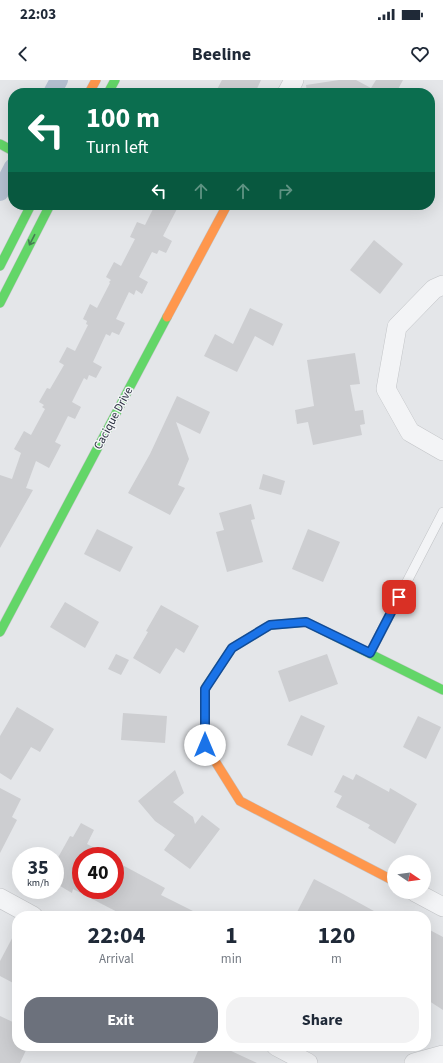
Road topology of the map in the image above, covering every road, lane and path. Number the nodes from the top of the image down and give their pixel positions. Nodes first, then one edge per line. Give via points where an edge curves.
1 (28, 210) edge
2 (47, 210) edge
3 (224, 210) edge
4 (0, 266) edge
5 (443, 285) edge
6 (0, 303) edge
7 (443, 451) edge
8 (443, 512) edge
9 (0, 632) edge
10 (370, 653) junction
11 (443, 690) edge
12 (387, 877) edge
13 (0, 898) edge
14 (428, 899) edge
15 (443, 907) edge
16 (24, 911) edge
17 (285, 1051) edge
18 (443, 1055) edge
19 (308, 1063) edge
20 (414, 1063) edge

1 - 4 street
2 -> 6 street
3 - 9 street, Cacique Drive
5 - 7 street via 434,289 397,327 386,389 410,432
8 - 10 lane
10 - 11 street
10 - 12 street via 306,622 270,625 232,648 205,689 205,745 240,801
13 - 16 street
14 - 15 street
17 - 19 street
18 - 20 street

